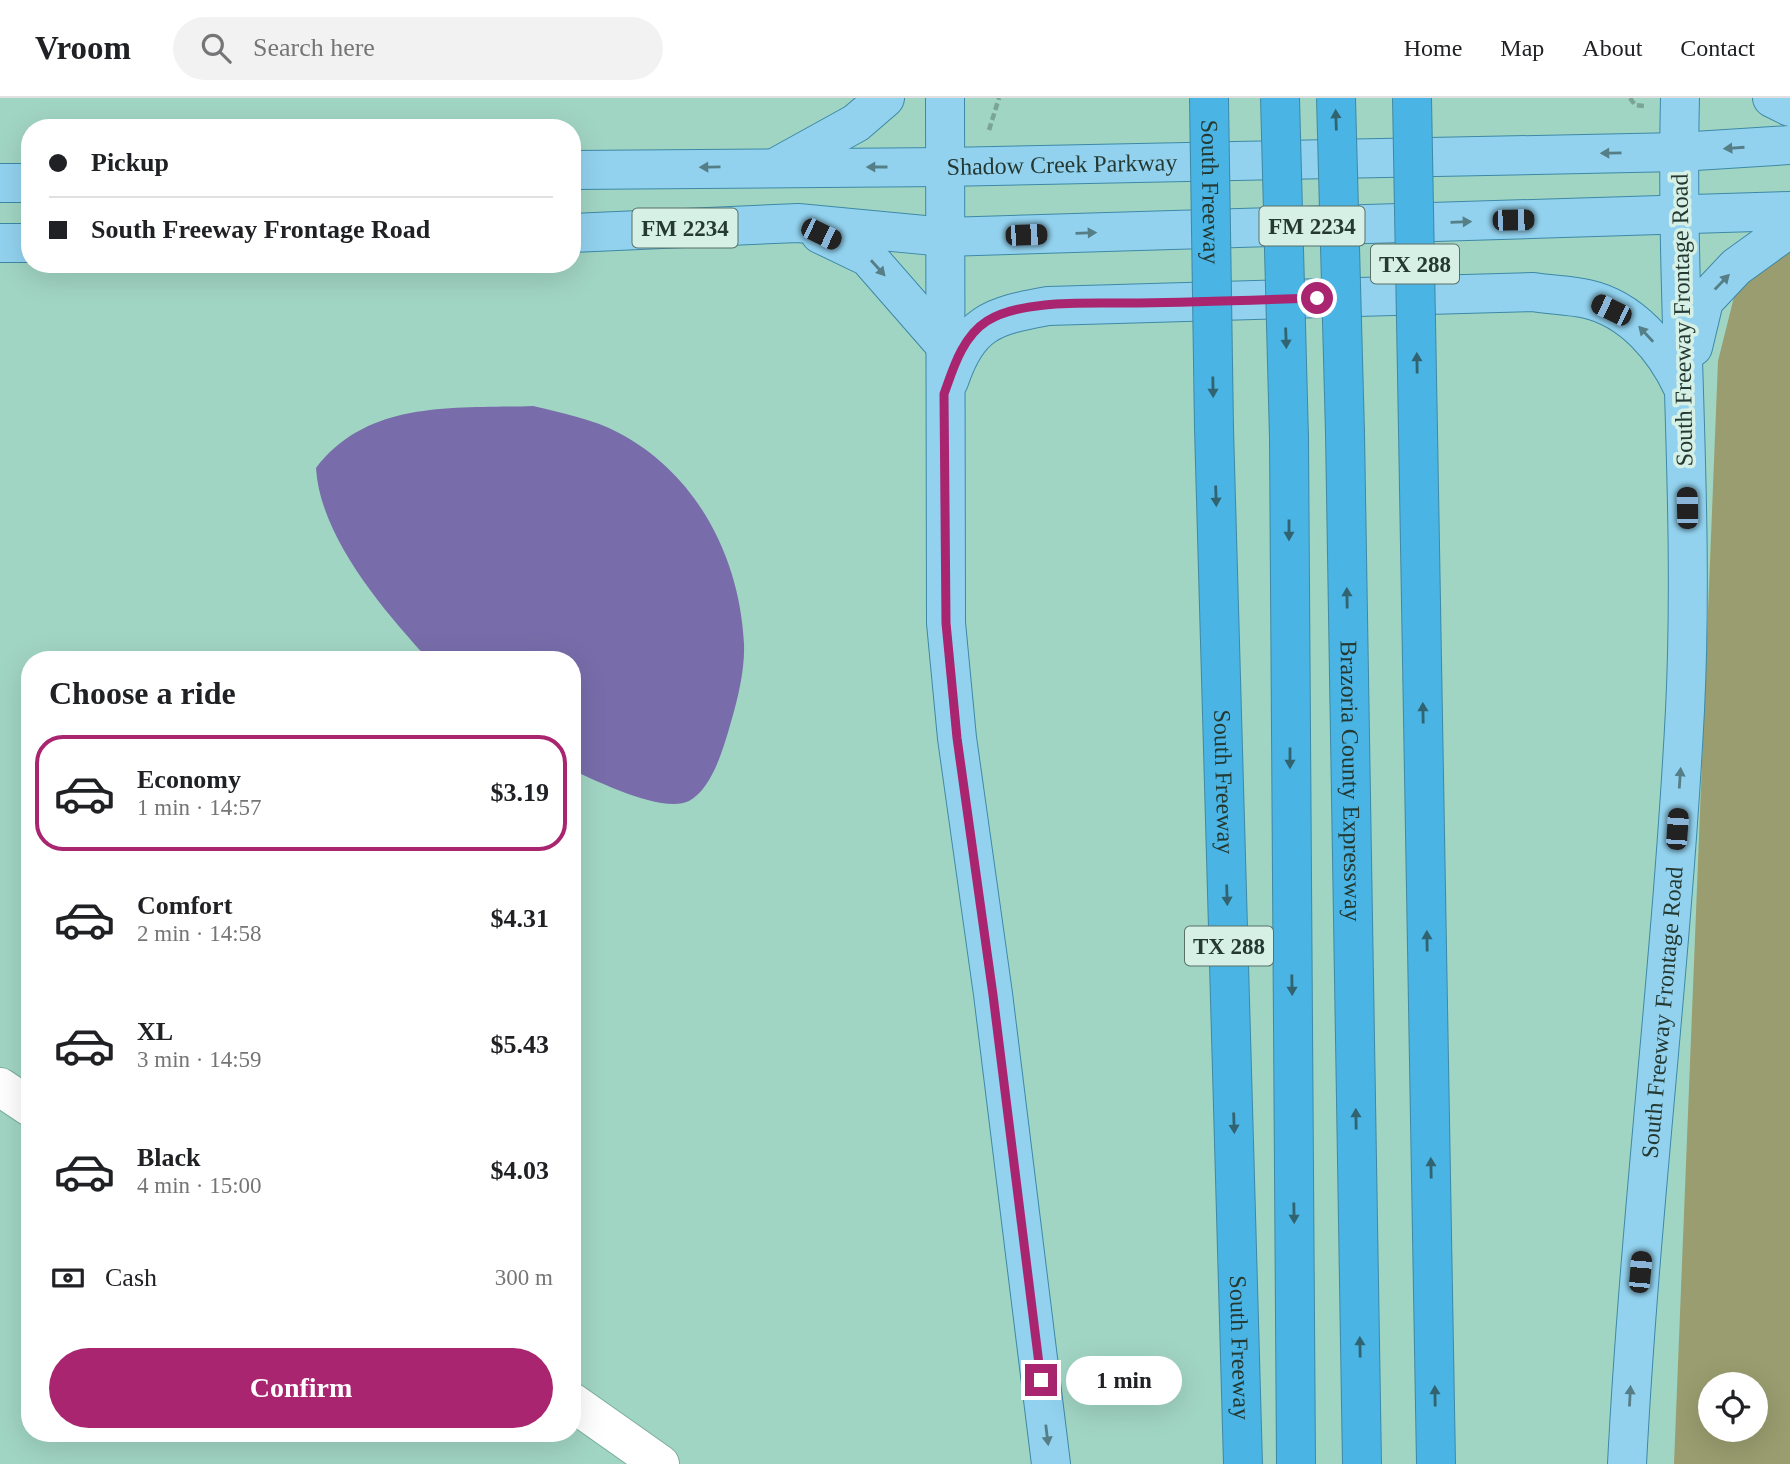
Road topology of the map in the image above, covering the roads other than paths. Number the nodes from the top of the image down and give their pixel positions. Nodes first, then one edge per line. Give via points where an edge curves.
1 (886, 98) edge
2 (945, 98) edge
3 (1209, 98) edge
4 (1280, 98) edge
5 (1336, 98) edge
6 (1412, 98) edge
7 (1772, 98) edge
8 (1666, 102) edge
9 (1790, 107) edge
10 (1790, 145) edge
11 (1679, 152) junction
12 (779, 166) junction
13 (945, 167) junction
14 (581, 170) edge
15 (0, 183) edge
16 (21, 183) edge
17 (1790, 211) edge
18 (1679, 215) junction
19 (798, 223) junction
20 (1790, 228) edge
21 (581, 233) edge
22 (945, 237) junction
23 (0, 243) edge
24 (21, 243) edge
25 (944, 344) junction
26 (1684, 390) junction
27 (944, 394) junction
28 (0, 1087) edge
29 (21, 1101) edge
30 (581, 1408) edge
31 (660, 1464) edge
32 (1051, 1464) edge
33 (1243, 1464) edge
34 (1296, 1464) edge
35 (1362, 1464) edge
36 (1436, 1464) edge
37 (1627, 1464) edge

1 - 12 main road via 856,123
2 - 13 main road
3 -> 33 highway, South Freeway / TX 288, bridge
4 -> 34 highway, bridge via 1289,438
35 -> 5 highway, Brazoria County Expressway, bridge
36 -> 6 highway, TX 288, bridge
7 - 9 main road
8 - 11 main road, South Freeway Frontage Road
10 -> 11 main road, Shadow Creek Parkway
11 -> 13 main road, Shadow Creek Parkway
11 - 18 main road, South Freeway Frontage Road
13 -> 12 main road, Shadow Creek Parkway
12 -> 14 main road, Shadow Creek Parkway
13 - 22 main road
15 - 16 main road
17 - 18 main road
22 -> 18 main road, FM 2234
18 - 26 main road, South Freeway Frontage Road
19 - 21 main road, FM 2234
19 - 22 main road, FM 2234
19 -> 25 main road via 868,257
26 -> 20 main road via 1704,301 1736,267
22 - 25 main road
23 - 24 main road
25 - 27 main road
26 -> 27 main road via 1670,359 1633,320 1589,299 1533,292 1048,306 1000,314 971,335
37 -> 26 main road, South Freeway Frontage Road via 1685,707 1688,532
27 -> 32 main road via 946,623 957,738
28 - 29 street
30 - 31 street

